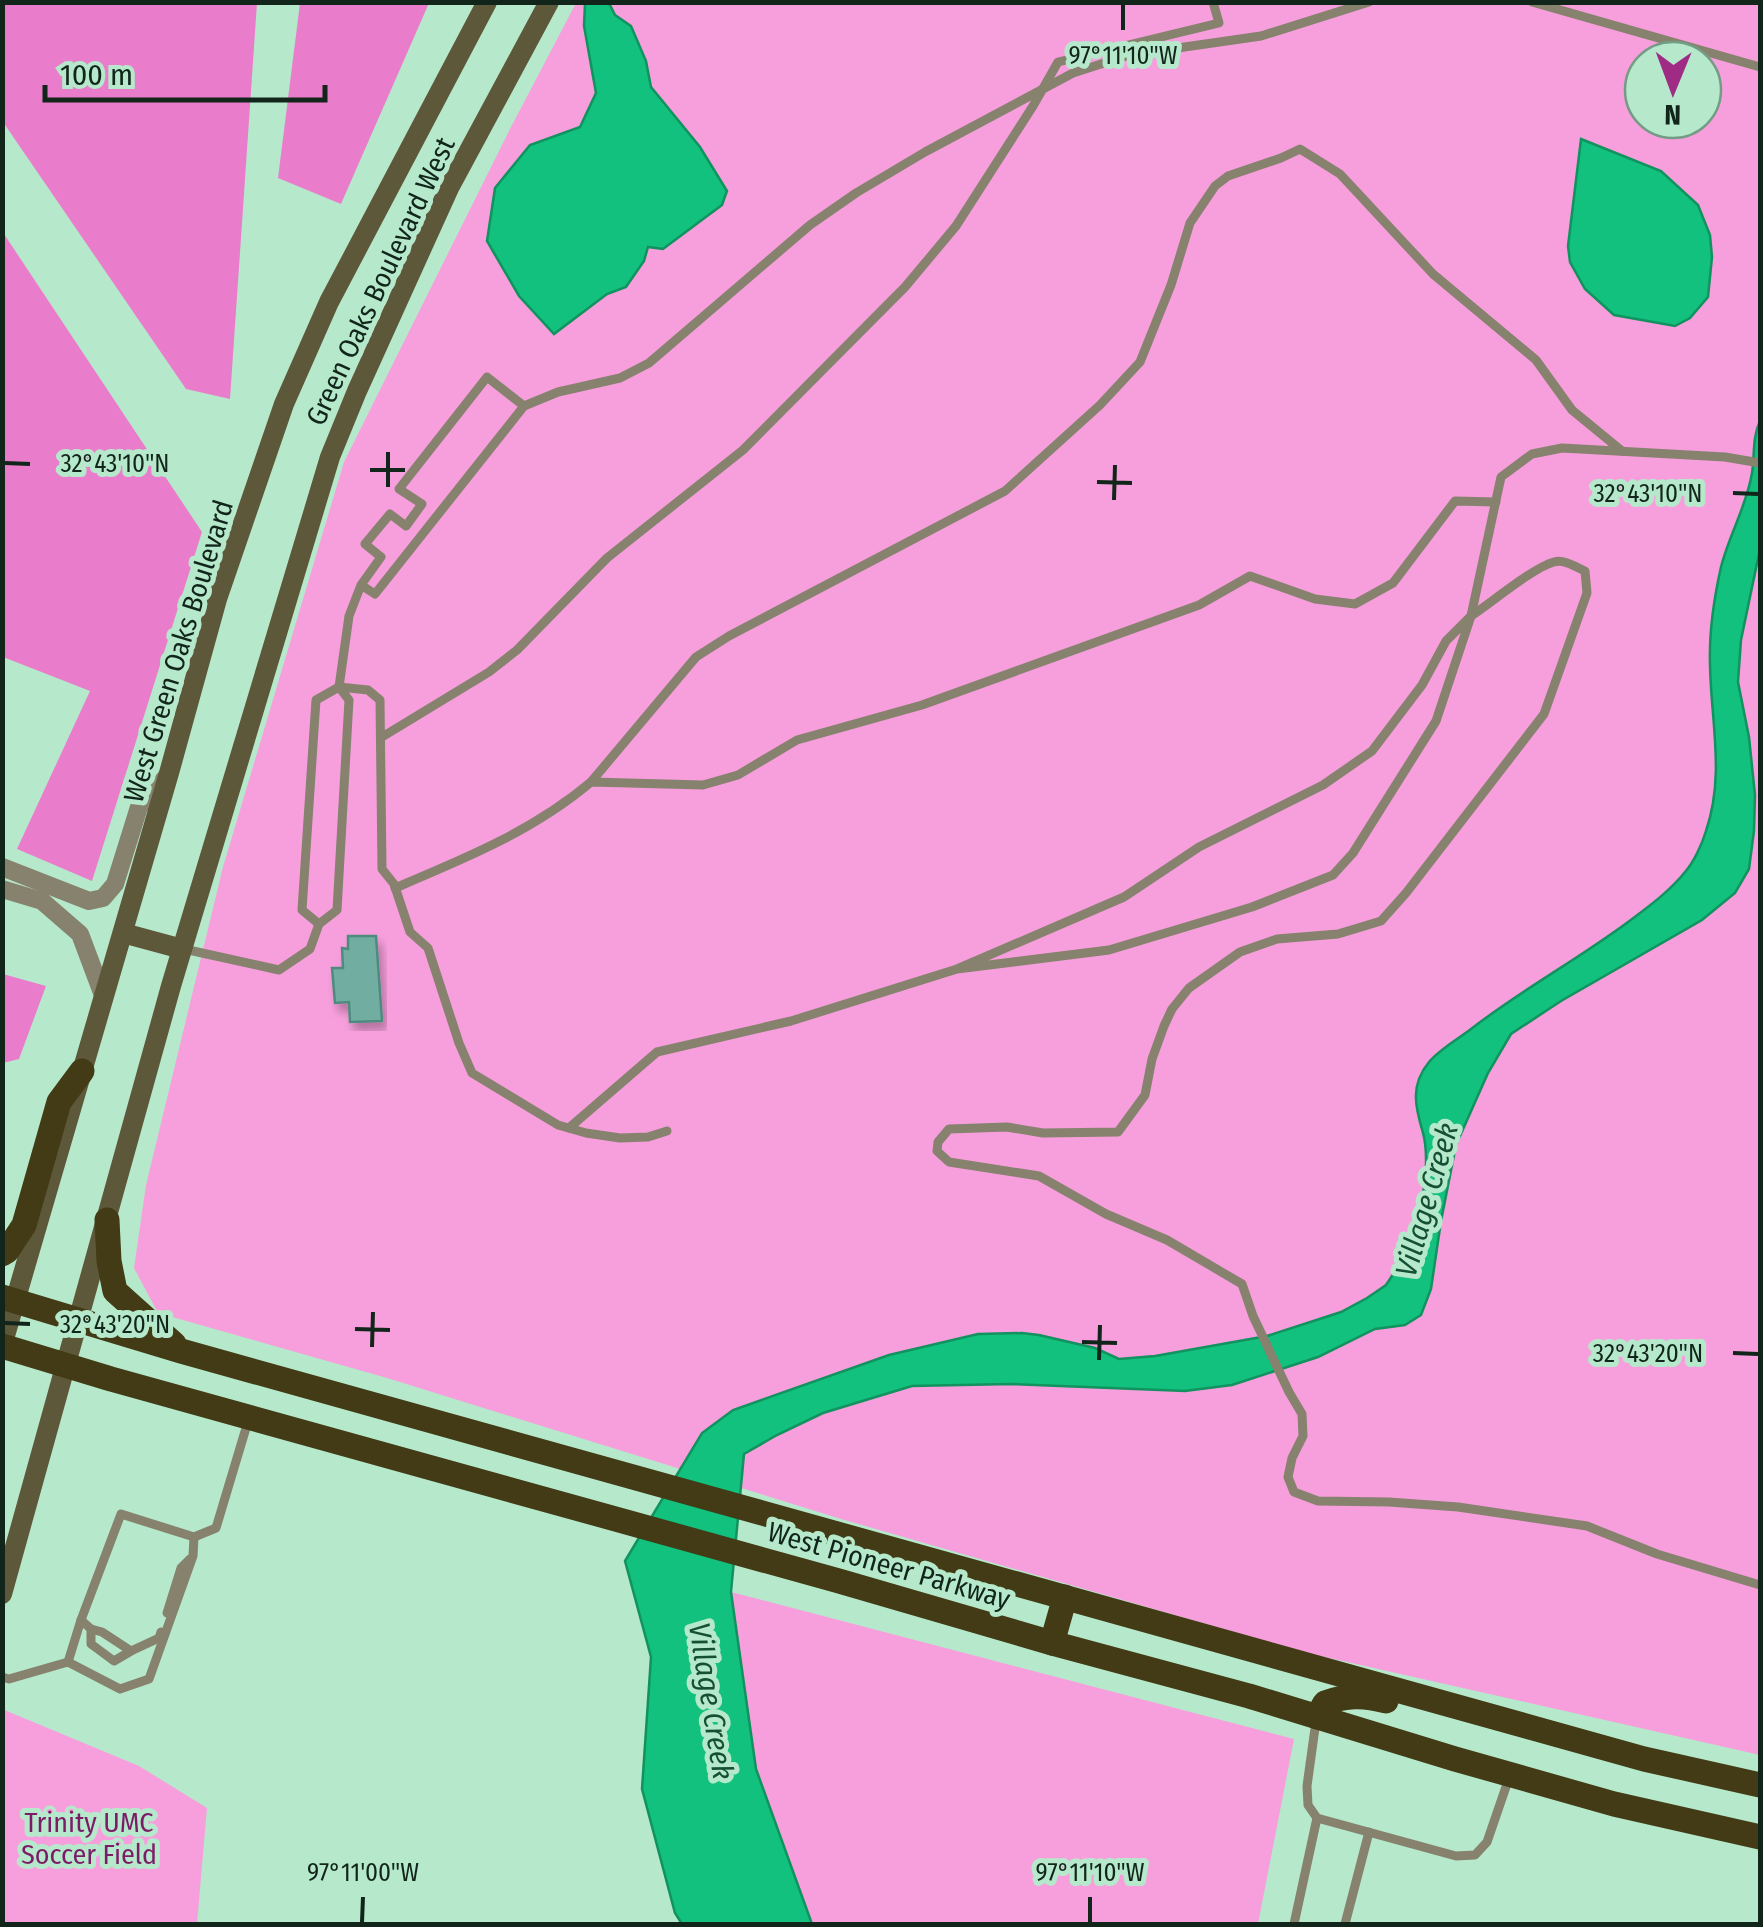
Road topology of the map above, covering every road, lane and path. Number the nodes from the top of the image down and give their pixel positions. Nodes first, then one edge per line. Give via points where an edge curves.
1 (487, 2) edge
2 (549, 2) edge
3 (1213, 2) edge
4 (1369, 2) edge
5 (1532, 2) edge
6 (1760, 67) edge
7 (524, 406) junction
8 (1622, 451) junction
9 (1760, 464) edge
10 (1496, 502) junction
11 (361, 585) junction
12 (1471, 616) junction
13 (339, 687) junction
14 (382, 737) junction
15 (169, 774) junction
16 (590, 782) junction
17 (9, 870) edge
18 (395, 888) junction
19 (5, 890) edge
20 (319, 924) junction
21 (123, 933) junction
22 (182, 949) junction
23 (957, 969) junction
24 (104, 998) junction
25 (82, 1071) junction
26 (570, 1128) junction
27 (667, 1132) dead end
28 (106, 1220) junction
29 (2, 1254) edge
30 (8, 1299) edge
31 (79, 1320) junction
32 (2, 1346) edge
33 (181, 1351) junction
34 (66, 1366) junction
35 (250, 1418) junction
36 (194, 1537) junction
37 (194, 1556) junction
38 (1760, 1584) edge
39 (2, 1594) edge
40 (1065, 1596) junction
41 (80, 1620) junction
42 (91, 1630) junction
43 (1052, 1644) junction
44 (131, 1651) junction
45 (68, 1662) junction
46 (2, 1677) edge
47 (1317, 1717) junction
48 (1533, 1728) junction
49 (1510, 1775) junction
50 (1760, 1785) edge
51 (1317, 1818) junction
52 (1369, 1832) junction
53 (1760, 1837) edge
54 (1294, 1924) edge
55 (1345, 1924) edge

1 - 15 main road, West Green Oaks Boulevard via 329,302 284,404 217,599
2 - 22 main road, Green Oaks Boulevard West via 449,188 330,457
3 - 14 lane via 1219,23 1058,62 956,226 905,288 743,450 607,558 517,650
4 - 7 lane via 1261,36 1129,55 1073,73 856,193 649,364
5 - 6 lane
7 - 11 lane via 374,594
7 - 11 lane via 487,377 399,489 422,504 406,526 390,514 365,544 381,557
8 - 9 lane
8 - 10 lane via 1532,454 1501,477
8 - 16 lane via 1572,410 1536,360 1433,274 1340,174 1300,149 1215,186 1190,223 1140,362 1005,491 696,657
10 - 12 lane
10 - 16 lane via 1455,501 1394,583 1354,604 1315,599 1250,576 1199,605 922,705 797,740 738,775 703,784
11 - 13 lane via 349,616
12 - 23 lane via 1446,640 1372,752 1324,785 1199,848 1124,897
12 - 23 lane via 1436,721 1334,875 1108,950
12 - 38 lane via 1556,561 1585,571 1587,592 1544,714 1381,920 1240,952 1188,988 1164,1026 1145,1096 1118,1132 949,1129 937,1151 949,1162 1039,1176 1242,1284 1302,1414 1304,1436 1288,1477 1294,1492 1318,1501 1458,1507 1587,1526
13 - 14 lane via 368,690 380,700
13 - 20 lane via 349,700 338,910
13 - 20 lane via 316,700 302,910
14 - 18 lane via 382,869
15 - 17 street via 139,807 115,884 103,898 89,901
15 - 21 main road, West Green Oaks Boulevard
16 - 18 lane via 490,847
17 - 19 street
18 - 26 lane via 410,932 428,948 472,1073
19 - 24 street via 42,901 80,934
20 - 22 lane via 310,949 279,970
21 - 22 main road
21 - 24 main road, West Green Oaks Boulevard
22 - 28 main road
23 - 26 lane via 657,1052
24 - 25 main road, West Green Oaks Boulevard
25 - 29 main road via 59,1102 24,1226
25 - 30 main road, West Green Oaks Boulevard
26 - 27 lane via 620,1138
28 - 31 main road
28 - 33 main road via 115,1290
30 - 31 main road, West Pioneer Parkway
30 - 32 main road, West Green Oaks Boulevard
31 - 33 main road, West Pioneer Parkway
31 - 34 main road
32 - 34 main road, West Pioneer Parkway
33 - 40 main road, West Pioneer Parkway
34 - 35 main road, West Pioneer Parkway
34 - 39 main road
35 - 36 lane via 216,1528
35 - 43 main road, West Pioneer Parkway
36 - 37 lane
36 - 41 lane via 121,1514
37 - 44 lane via 181,1568 159,1638
37 - 45 lane via 148,1679 120,1690
40 - 43 main road
40 - 48 main road, West Pioneer Parkway
41 - 42 lane
41 - 45 lane
42 - 44 lane
42 - 44 lane via 91,1644 114,1661
43 - 47 main road, West Pioneer Parkway
45 - 46 lane
47 - 48 main road via 1325,1703 1356,1696 1488,1728
47 - 49 main road, West Pioneer Parkway
47 - 51 lane via 1307,1786
48 - 50 main road, West Pioneer Parkway
49 - 52 lane via 1487,1842 1476,1855 1456,1856
49 - 53 main road, West Pioneer Parkway
51 - 52 lane
51 - 54 lane
52 - 55 lane

